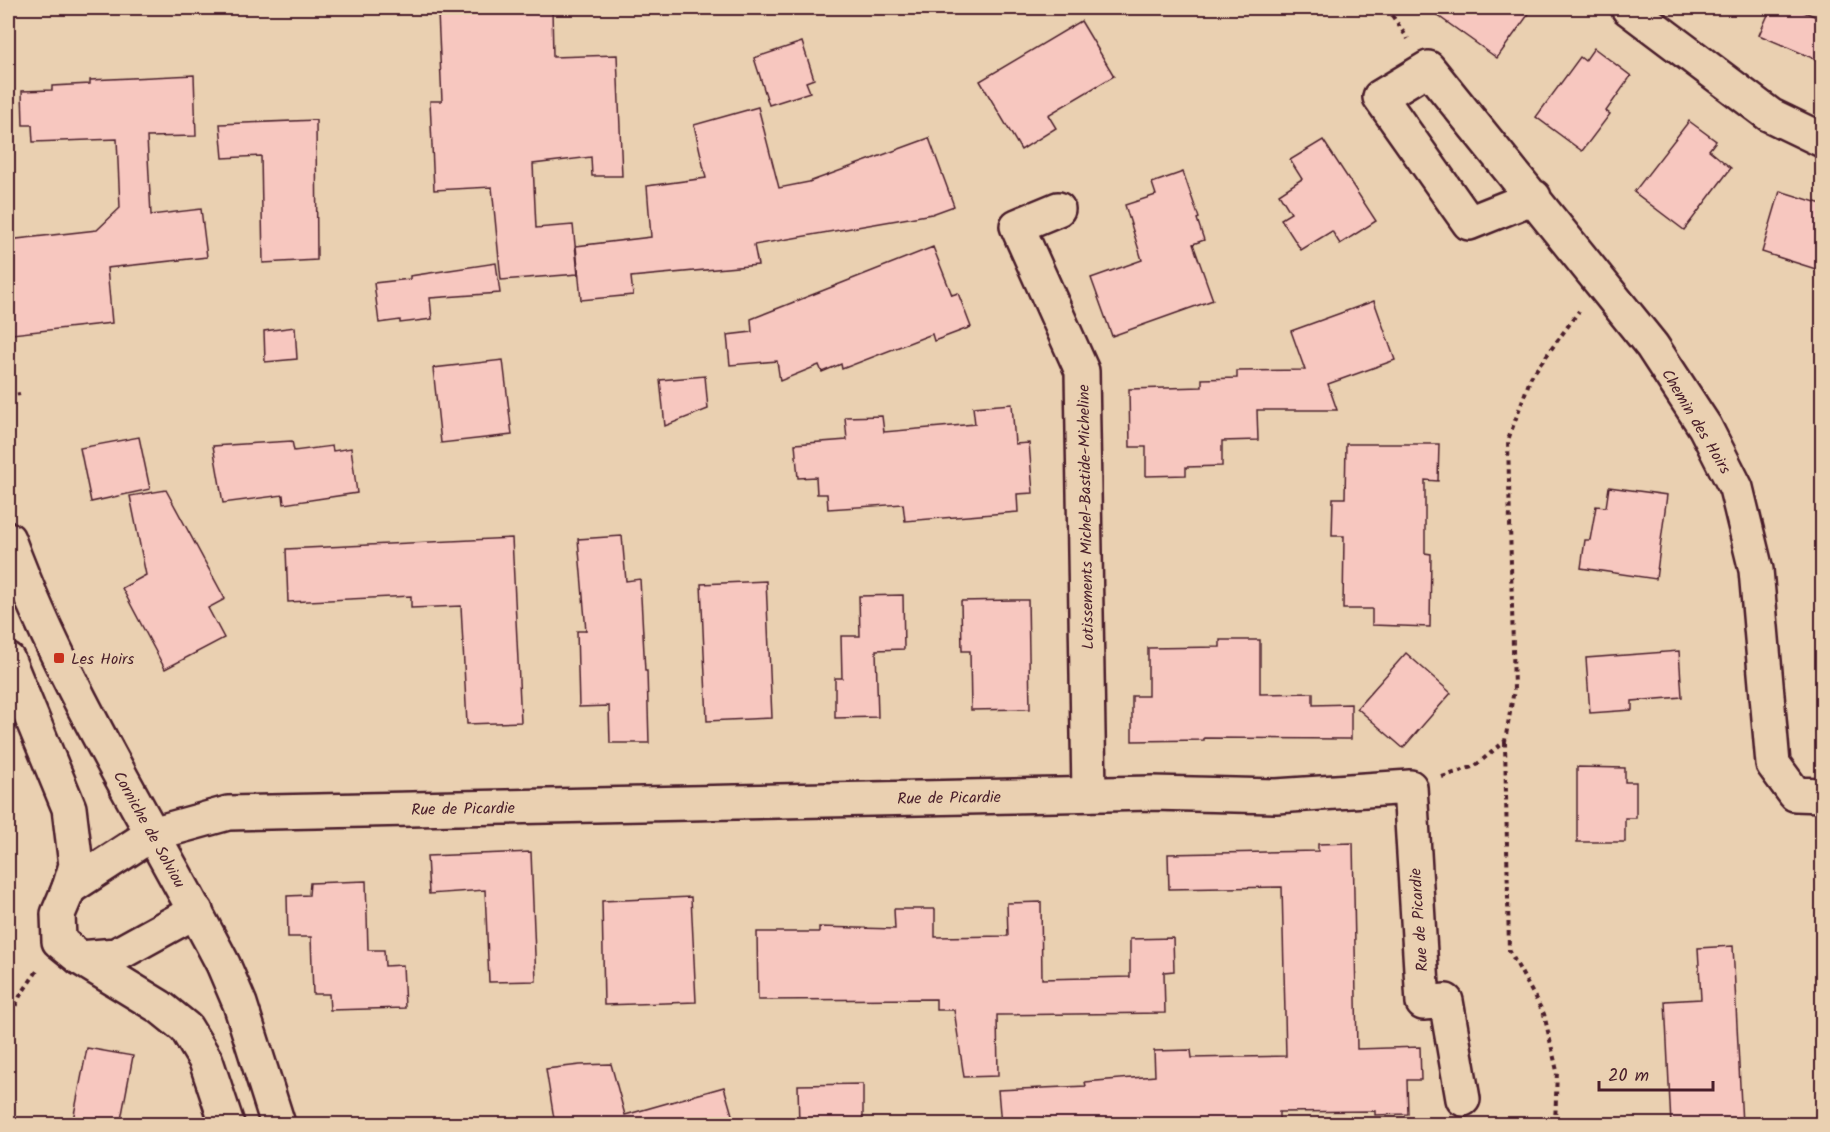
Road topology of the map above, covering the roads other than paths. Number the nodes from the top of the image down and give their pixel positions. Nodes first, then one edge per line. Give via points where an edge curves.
1 (1628, 8) edge
2 (1822, 140) edge
3 (1534, 197) junction
4 (1058, 209) dead end
5 (8, 539) edge
6 (8, 660) edge
7 (1089, 794) junction
8 (1822, 795) edge
9 (152, 834) junction
10 (69, 888) junction
11 (196, 911) junction
12 (80, 958) junction
13 (1463, 1099) dead end
14 (227, 1125) edge
15 (278, 1125) edge

1 - 2 street via 1770,115
3 - 3 street, Chemin des Hoirs via 1428,68 1380,97 1469,223
3 - 8 street, Chemin des Hoirs via 1652,346 1705,427 1736,488 1756,570 1773,764 1795,794
4 - 7 street, Lotissements Michel-Bastide-Micheline via 1017,226 1082,371
5 - 9 street, Corniche de Solviou via 27,592 59,658
6 - 10 street via 69,808 76,865
7 - 9 street, Rue de Picardie via 228,813
7 - 13 street, Rue de Picardie via 1276,796 1410,787 1423,1003 1446,1001
9 - 10 street, Rue de Picardie
9 - 11 street, Corniche de Solviou
10 - 12 street via 58,914 59,941
11 - 12 street via 116,955
11 - 15 street, Corniche de Solviou via 240,1004
12 - 14 street via 160,1007 186,1028 206,1061

